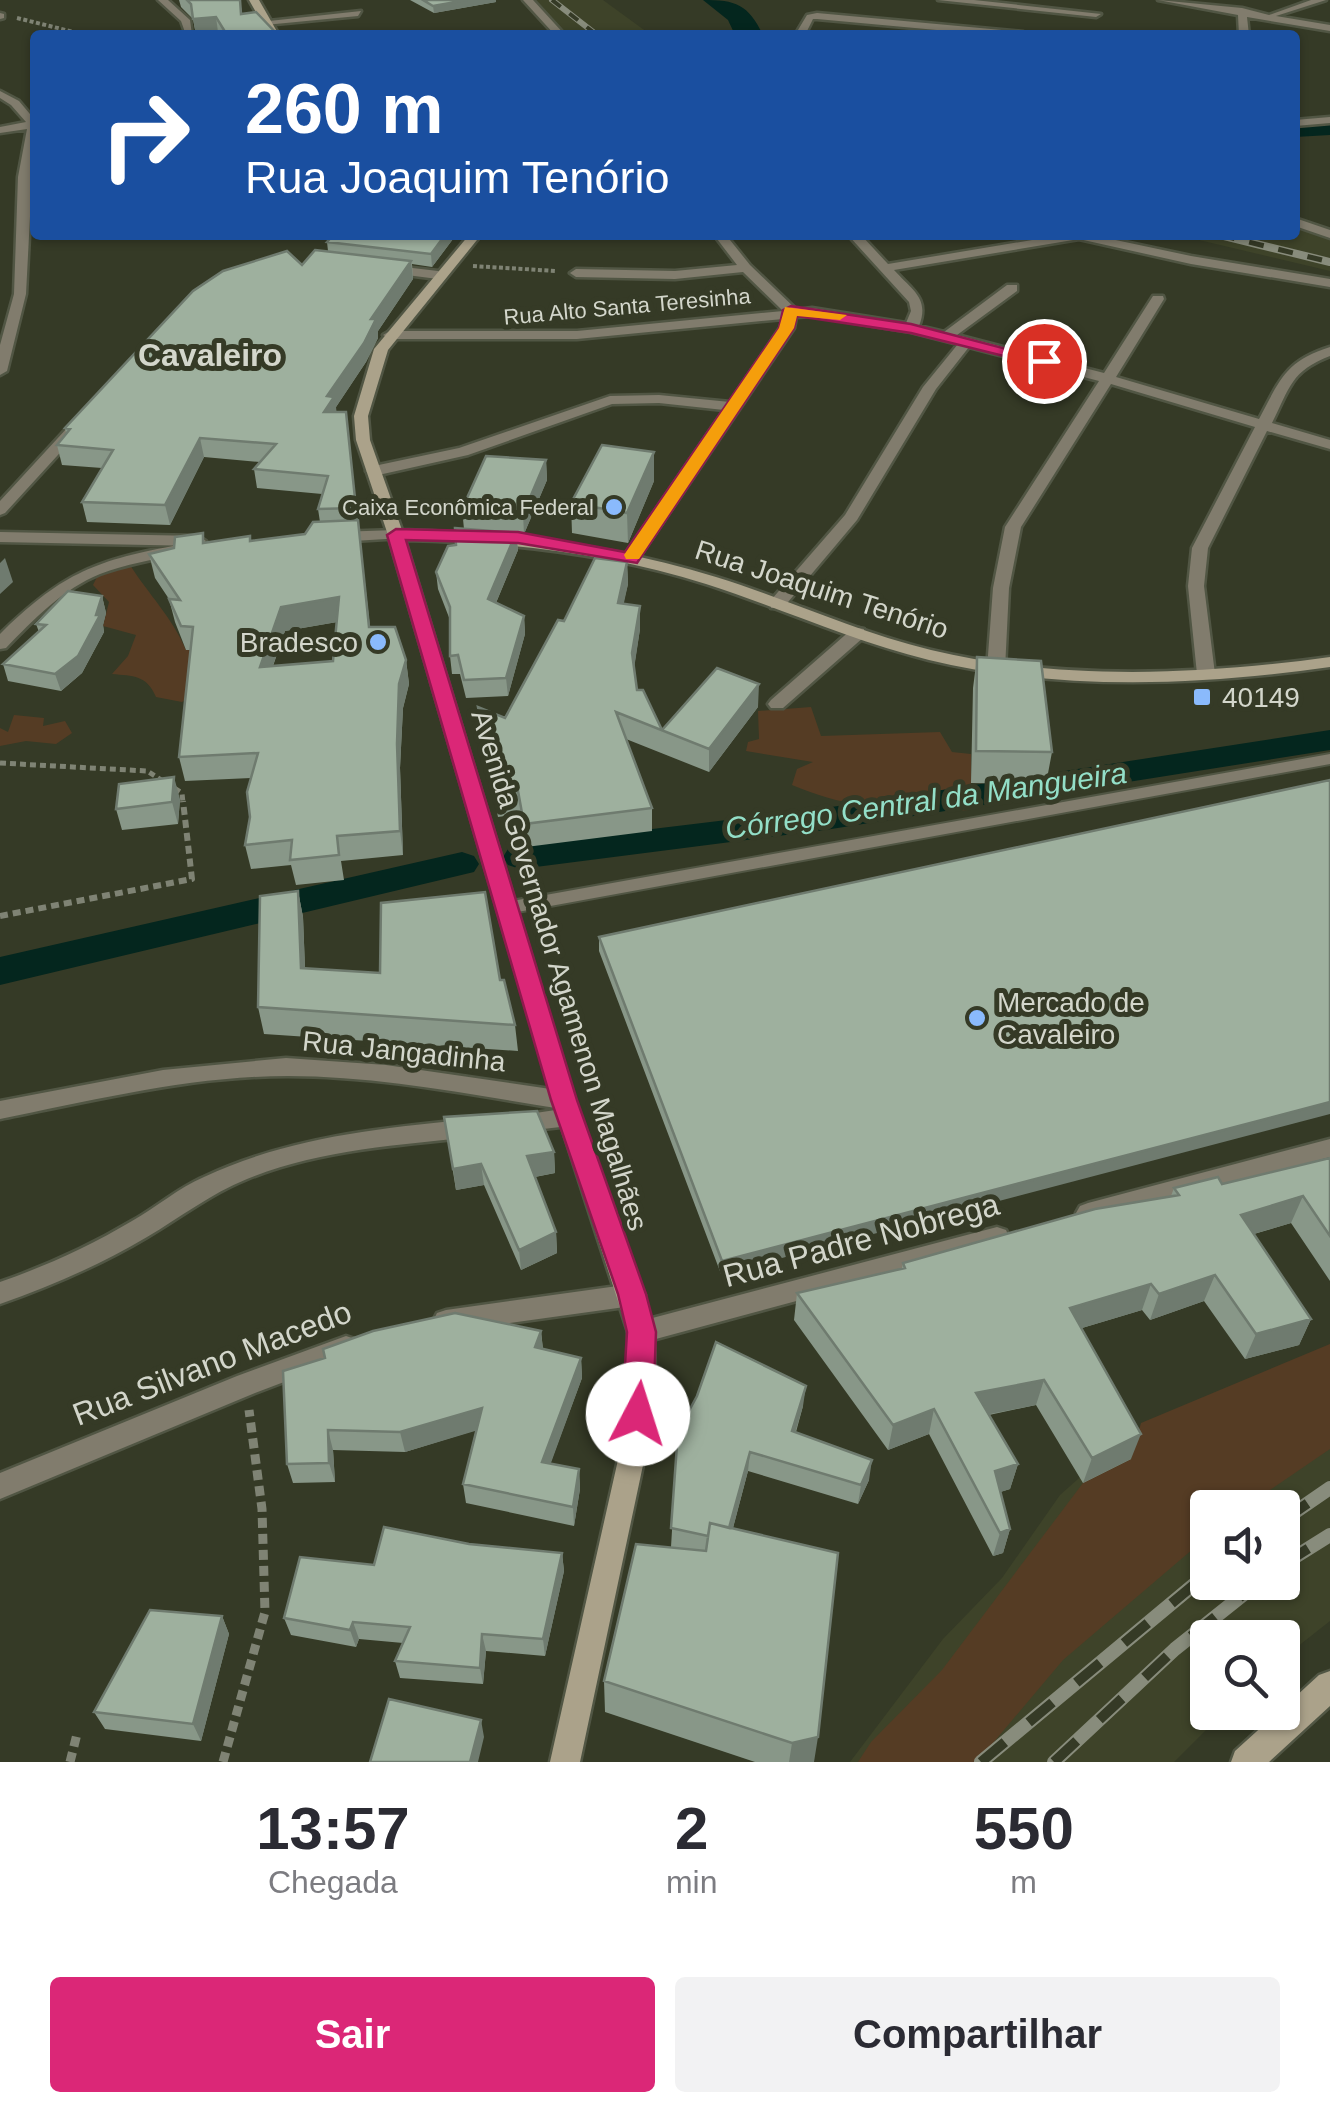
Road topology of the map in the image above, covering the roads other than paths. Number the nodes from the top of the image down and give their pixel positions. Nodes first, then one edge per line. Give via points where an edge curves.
1 (163, 0) edge
2 (254, 0) edge
3 (528, 0) edge
4 (942, 0) edge
5 (1094, 0) edge
6 (1162, 0) edge
7 (1321, 0) edge
8 (1242, 11) junction
9 (358, 13) dead end
10 (1266, 16) junction
11 (265, 22) junction
12 (1330, 28) edge
13 (188, 30) edge
14 (271, 30) edge
15 (555, 30) edge
16 (803, 30) edge
17 (945, 30) edge
18 (1244, 30) edge
19 (0, 94) edge
20 (30, 120) edge
21 (1330, 120) edge
22 (1300, 122) edge
23 (30, 125) edge
24 (0, 130) edge
25 (30, 145) edge
26 (1300, 224) edge
27 (1330, 234) edge
28 (470, 240) edge
29 (724, 240) edge
30 (859, 240) edge
31 (1053, 240) edge
32 (1099, 240) edge
33 (379, 268) edge
34 (746, 268) junction
35 (884, 268) junction
36 (443, 269) junction
37 (576, 272) road end
38 (1330, 283) edge
39 (1012, 288) dead end
40 (1158, 299) dead end
41 (791, 310) junction
42 (911, 328) junction
43 (5, 332) edge
44 (390, 336) junction
45 (946, 337) junction
46 (966, 342) junction
47 (1330, 352) edge
48 (0, 371) edge
49 (1108, 380) junction
50 (735, 407) junction
51 (88, 413) edge
52 (1260, 426) junction
53 (1330, 445) edge
54 (374, 471) junction
55 (0, 510) edge
56 (396, 535) junction
57 (0, 537) edge
58 (319, 538) edge
59 (630, 559) junction
60 (778, 604) junction
61 (858, 632) junction
62 (0, 644) edge
63 (1330, 662) edge
64 (996, 669) junction
65 (1206, 674) junction
66 (776, 704) dead end
67 (1330, 759) edge
68 (506, 908) junction
69 (566, 1109) junction
70 (0, 1110) edge
71 (1330, 1148) edge
72 (1062, 1220) edge
73 (1024, 1230) edge
74 (0, 1292) edge
75 (632, 1294) junction
76 (414, 1328) edge
77 (641, 1332) junction
78 (378, 1336) edge
79 (0, 1486) edge
80 (1330, 1686) edge
81 (565, 1762) edge
82 (1246, 1762) edge

1 - 13 street
2 - 11 main road
3 - 15 street
4 - 5 street via 1097,19
6 - 8 street
7 - 10 street
8 - 10 street
8 - 18 street
9 - 11 street
10 - 12 street
11 - 14 main road
16 - 17 street via 810,17 873,14
19 - 20 street
21 - 22 street
23 - 24 street
25 - 43 street via 20,294
26 - 27 street
28 - 36 main road, Avenida Governador Agamenon Magalhães
29 - 34 street
30 - 35 street
31 - 35 street
32 - 38 street
33 - 36 street
34 - 37 street via 675,275
34 - 41 street
35 - 42 street via 915,301
36 - 44 main road, Avenida Governador Agamenon Magalhães
39 - 45 street
40 - 49 street
41 - 42 street, Rua Alto Santa Teresinha
41 - 44 street, Rua Alto Santa Teresinha via 577,335
41 - 50 street
42 - 45 street, Rua Alto Santa Teresinha
43 - 48 street
44 - 54 main road, Avenida Governador Agamenon Magalhães via 361,416
45 - 46 street, Rua Alto Santa Teresinha
46 - 49 street, Rua Alto Santa Teresinha
46 - 60 street via 930,387 851,517
47 - 52 street via 1290,373
49 - 52 street, Rua Alto Santa Teresinha
49 - 64 street via 1013,527
50 - 54 street via 610,400 463,452
50 - 59 street
51 - 55 street
52 - 53 street, Rua Alto Santa Teresinha
52 - 65 street via 1200,548 1196,586
54 - 56 main road, Avenida Governador Agamenon Magalhães
56 - 58 street, Rua Joaquim Tenório
56 - 59 main road, Rua Joaquim Tenório via 518,538
56 - 68 main road, Avenida Governador Agamenon Magalhães
57 - 62 street via 223,542 76,575
59 - 60 main road, Rua Joaquim Tenório
60 - 61 main road, Rua Joaquim Tenório
61 - 64 main road, Rua Joaquim Tenório
61 - 66 street
63 - 65 main road, Rua Joaquim Tenório
64 - 65 main road, Rua Joaquim Tenório
67 - 68 lane
68 - 69 main road, Avenida Governador Agamenon Magalhães
69 - 70 street, Rua Jangadinha via 328,1068 265,1068
69 - 74 street via 356,1140 265,1161 40,1280
69 - 75 main road, Avenida Governador Agamenon Magalhães
71 - 72 street
73 - 77 street, Rua Padre Nobrega
75 - 76 street
75 - 77 main road, Avenida Governador Agamenon Magalhães
77 - 81 main road, Avenida Governador Agamenon Magalhães via 633,1452
78 - 79 street, Rua Silvano Macedo
80 - 82 main road

